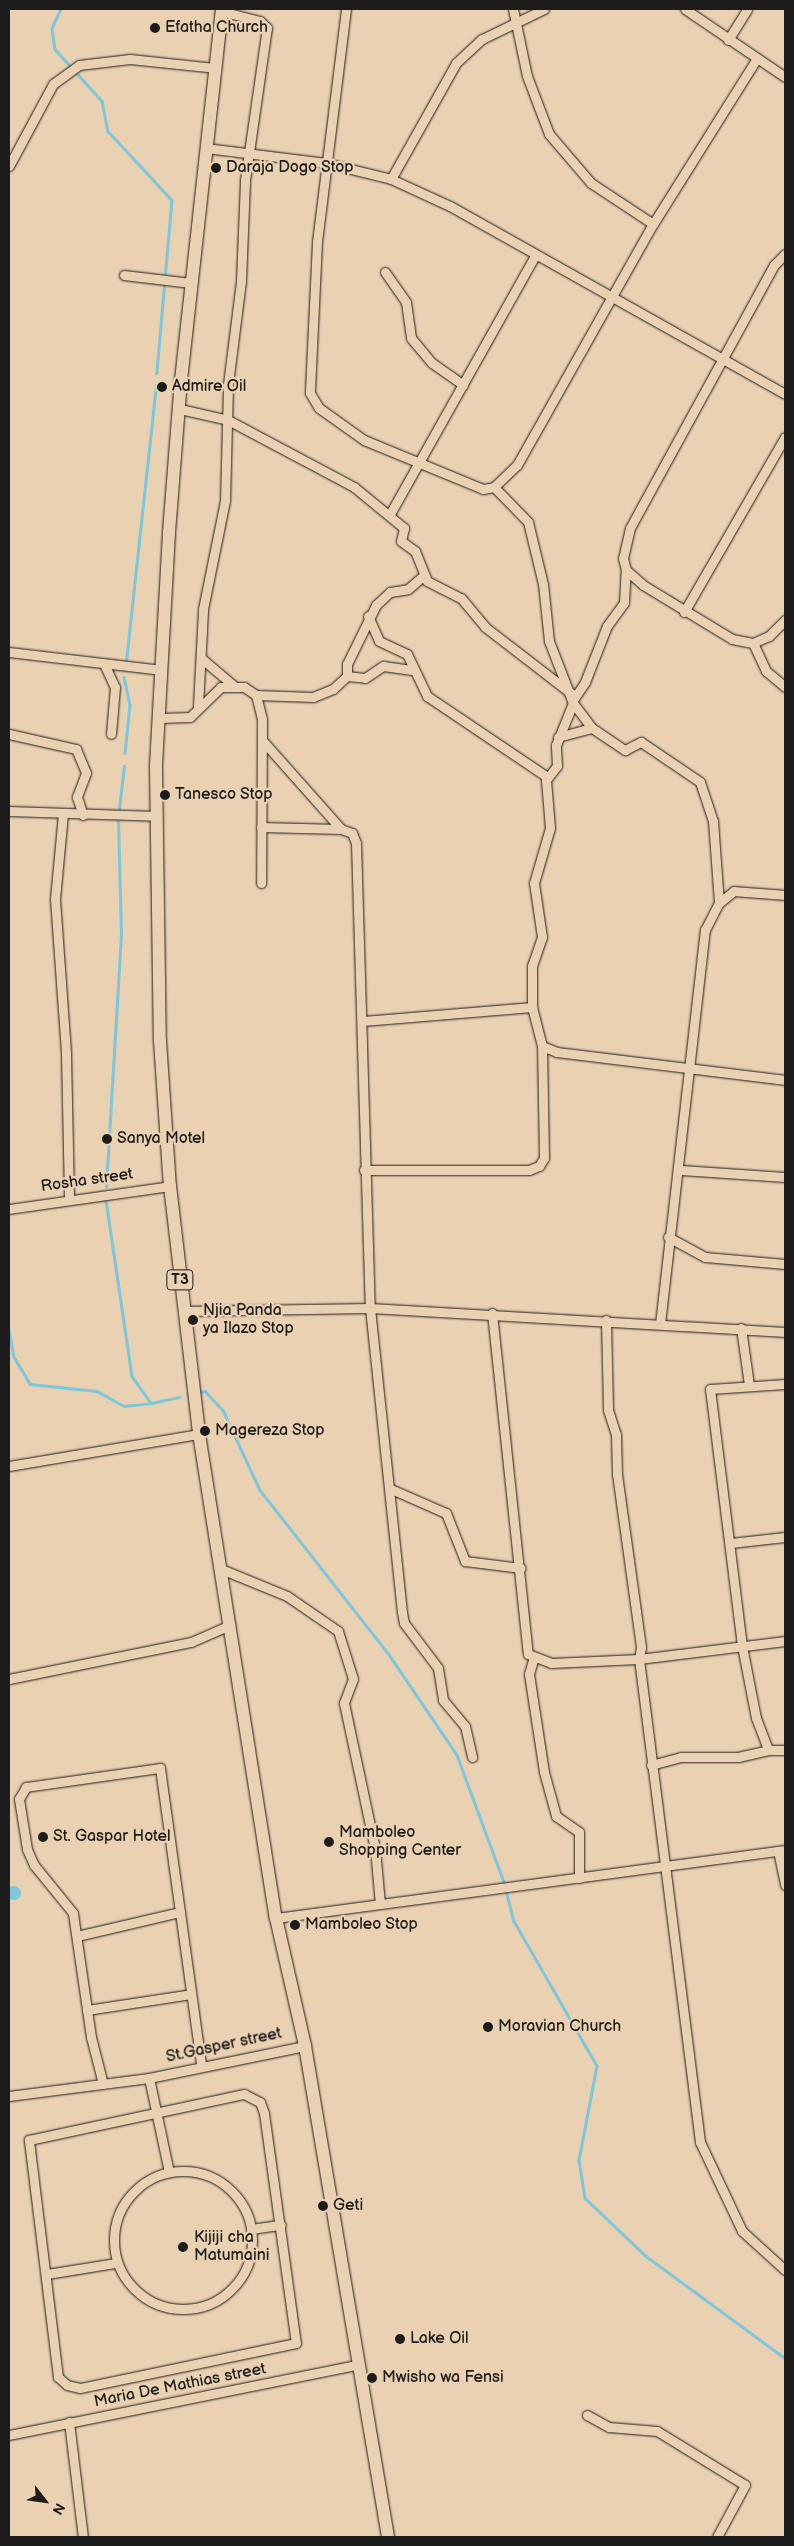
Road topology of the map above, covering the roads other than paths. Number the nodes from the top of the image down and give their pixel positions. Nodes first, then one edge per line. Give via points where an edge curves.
1 (346, 9) edge
2 (514, 9) edge
3 (544, 9) edge
4 (685, 9) edge
5 (747, 9) edge
6 (221, 10) edge
7 (516, 21) junction
8 (728, 40) junction
9 (756, 60) junction
10 (215, 68) junction
11 (785, 76) edge
12 (206, 148) junction
13 (250, 154) junction
14 (326, 163) junction
15 (9, 166) edge
16 (391, 178) junction
17 (653, 224) junction
18 (785, 254) edge
19 (535, 256) junction
20 (385, 272) dead end
21 (124, 275) dead end
22 (185, 282) junction
23 (610, 299) junction
24 (722, 357) junction
25 (463, 385) junction
26 (785, 394) edge
27 (180, 409) junction
28 (228, 420) junction
29 (785, 436) edge
30 (418, 464) junction
31 (494, 487) junction
32 (390, 514) junction
33 (626, 570) junction
34 (423, 576) junction
35 (684, 612) junction
36 (368, 616) junction
37 (785, 620) edge
38 (753, 643) junction
39 (9, 652) edge
40 (201, 658) junction
41 (105, 666) junction
42 (162, 670) junction
43 (412, 670) junction
44 (347, 676) junction
45 (233, 685) junction
46 (785, 687) edge
47 (256, 695) junction
48 (573, 699) junction
49 (198, 706) junction
50 (159, 718) junction
51 (592, 728) junction
52 (9, 734) edge
53 (111, 734) dead end
54 (558, 737) junction
55 (262, 740) junction
56 (547, 777) junction
57 (9, 812) edge
58 (63, 814) junction
59 (83, 815) junction
60 (156, 816) junction
61 (261, 827) junction
62 (341, 829) junction
63 (261, 883) dead end
64 (785, 895) edge
65 (718, 903) junction
66 (532, 1007) junction
67 (363, 1021) junction
68 (542, 1046) junction
69 (691, 1066) junction
70 (785, 1080) edge
71 (364, 1170) junction
72 (681, 1170) junction
73 (785, 1177) edge
74 (170, 1186) junction
75 (69, 1198) junction
76 (9, 1209) edge
77 (668, 1237) junction
78 (785, 1264) edge
79 (370, 1308) junction
80 (183, 1311) junction
81 (492, 1313) junction
82 (606, 1320) junction
83 (660, 1324) junction
84 (741, 1328) junction
85 (785, 1332) edge
86 (785, 1384) edge
87 (749, 1385) junction
88 (199, 1434) junction
89 (9, 1466) edge
90 (391, 1489) junction
91 (785, 1537) edge
92 (731, 1543) junction
93 (521, 1568) junction
94 (221, 1569) junction
95 (230, 1625) junction
96 (785, 1641) edge
97 (742, 1646) junction
98 (639, 1659) junction
99 (533, 1660) junction
100 (9, 1679) edge
101 (768, 1750) junction
102 (785, 1750) edge
103 (472, 1757) dead end
104 (651, 1765) junction
105 (782, 1851) edge
106 (664, 1866) junction
107 (579, 1878) junction
108 (785, 1885) edge
109 (380, 1904) junction
110 (180, 1912) junction
111 (276, 1918) junction
112 (77, 1936) junction
113 (192, 1994) junction
114 (87, 2010) junction
115 (305, 2046) junction
116 (201, 2064) junction
117 (149, 2078) junction
118 (103, 2084) junction
119 (9, 2096) edge
120 (155, 2114) junction
121 (169, 2172) junction
122 (281, 2225) junction
123 (251, 2229) junction
124 (116, 2263) junction
125 (785, 2270) edge
126 (46, 2274) junction
127 (357, 2364) junction
128 (588, 2415) dead end
129 (69, 2422) junction
130 (9, 2435) edge
131 (82, 2537) edge
132 (388, 2537) edge
133 (717, 2537) edge

1 - 14 street
2 - 7 street
3 - 7 street
4 - 8 street
5 - 8 street
6 - 10 highway, T3
6 - 13 street via 260,21 267,28
7 - 16 street via 472,46 456,63
7 - 17 street via 527,76 560,151 591,183
8 - 9 street
9 - 11 street
9 - 17 street
10 - 12 highway, T3
10 - 15 street via 130,59 80,65 53,84
12 - 13 street
12 - 22 highway, T3
13 - 14 street
13 - 28 street
14 - 16 street
14 - 30 street via 317,242 310,393 319,408 357,436
16 - 19 street
17 - 23 street
18 - 24 street via 774,265
19 - 23 street
19 - 25 street
20 - 25 street via 406,302 411,338 420,351
21 - 22 street
22 - 27 highway, T3
23 - 24 street
23 - 31 street via 517,465
24 - 26 street
24 - 33 street via 630,528 624,544
25 - 30 street
27 - 28 street
27 - 42 highway, T3
28 - 32 street via 332,474
28 - 40 street via 225,501 204,609
29 - 35 street
30 - 31 street via 466,485
30 - 32 street
31 - 48 street via 528,522 543,584 549,641
32 - 34 street via 404,528 401,541 414,551
33 - 35 street
33 - 48 street via 624,603 607,626 585,682
34 - 36 street via 408,589 387,594
34 - 48 street via 461,598 485,627
35 - 38 street via 732,638
36 - 43 street via 375,637 404,651
36 - 44 street via 346,664
37 - 38 street via 769,636
38 - 46 street via 766,670
39 - 41 street
40 - 45 street
40 - 49 street
41 - 42 street
41 - 53 street via 115,687
42 - 50 highway, T3
43 - 44 street via 384,666 365,678
43 - 56 street via 421,677 427,696
44 - 47 street via 320,696
45 - 47 street
45 - 49 street via 221,687
47 - 55 street
48 - 51 street
48 - 54 street
49 - 50 street via 187,718
50 - 60 highway, T3
51 - 54 street
51 - 65 street via 625,750 638,742 654,748 700,782 713,821
52 - 59 street via 76,749 86,773 77,797
54 - 56 street via 557,766
55 - 61 street
55 - 62 street
56 - 66 street via 548,844 534,883 542,937 532,966
57 - 58 street
58 - 59 street
58 - 75 street via 55,899 66,1054
59 - 60 street
60 - 74 highway, T3 via 158,1000
61 - 62 street
61 - 63 street
62 - 67 street via 352,833 356,843
64 - 65 street via 734,891
65 - 69 street via 705,930
66 - 67 street
66 - 68 street
67 - 71 street
68 - 69 street via 557,1052
68 - 71 street via 546,1143 539,1166
69 - 70 street
69 - 72 street
71 - 79 street
72 - 73 street
72 - 77 street
74 - 75 street, Rosha street
74 - 80 highway, T3
75 - 76 street, Rosha street
77 - 78 street via 705,1256
77 - 83 street
79 - 80 street
79 - 81 street
79 - 90 street
80 - 88 highway, T3
81 - 82 street
81 - 93 street
82 - 83 street
82 - 98 street via 608,1410 616,1434 617,1474 641,1647
83 - 84 street
84 - 85 street
84 - 87 street
86 - 87 street
87 - 92 street via 710,1389
88 - 89 street
88 - 94 highway, T3
90 - 93 street via 446,1513 465,1561
90 - 103 street via 404,1623 438,1668 443,1700 465,1726
91 - 92 street
92 - 97 street
93 - 99 street via 527,1648
94 - 95 highway, T3
94 - 109 street via 287,1596 338,1630 353,1679 344,1703 375,1849
95 - 100 street via 191,1642
95 - 111 highway, T3
96 - 97 street
97 - 98 street
97 - 101 street via 756,1718
98 - 99 street via 551,1663
98 - 104 street
99 - 107 street via 529,1674 544,1772 556,1816 579,1832
101 - 102 street
101 - 104 street via 738,1757 681,1757
104 - 106 street
105 - 106 street
105 - 108 street
106 - 107 street
106 - 125 street via 700,2142 742,2231
107 - 109 street
109 - 111 street
110 - 112 street
110 - 112 street via 160,1768 26,1788 19,1799 30,1858 71,1907
110 - 113 street
111 - 115 highway, T3
112 - 114 street
113 - 114 street
113 - 116 street
114 - 118 street
115 - 116 street, St.Gasper street
115 - 127 highway, T3
116 - 117 street, St.Gasper street
117 - 118 street, St.Gasper street
117 - 120 street
118 - 119 street, St.Gasper street via 60,2086
120 - 121 street
120 - 122 street via 244,2094 260,2102
120 - 126 street via 29,2140
121 - 123 street via 200,2172 222,2183 239,2199
121 - 124 street via 147,2180 121,2210 113,2240
122 - 123 street
122 - 126 street via 296,2343 195,2366 80,2388 67,2385 58,2377
123 - 124 street via 252,2248 242,2274 224,2296 208,2305 171,2309 153,2304 125,2280
124 - 126 street
127 - 129 street, Maria De Mathias street
127 - 132 highway, T3
128 - 133 street via 609,2427 657,2431 745,2485
129 - 130 street, Maria De Mathias street
129 - 131 street

